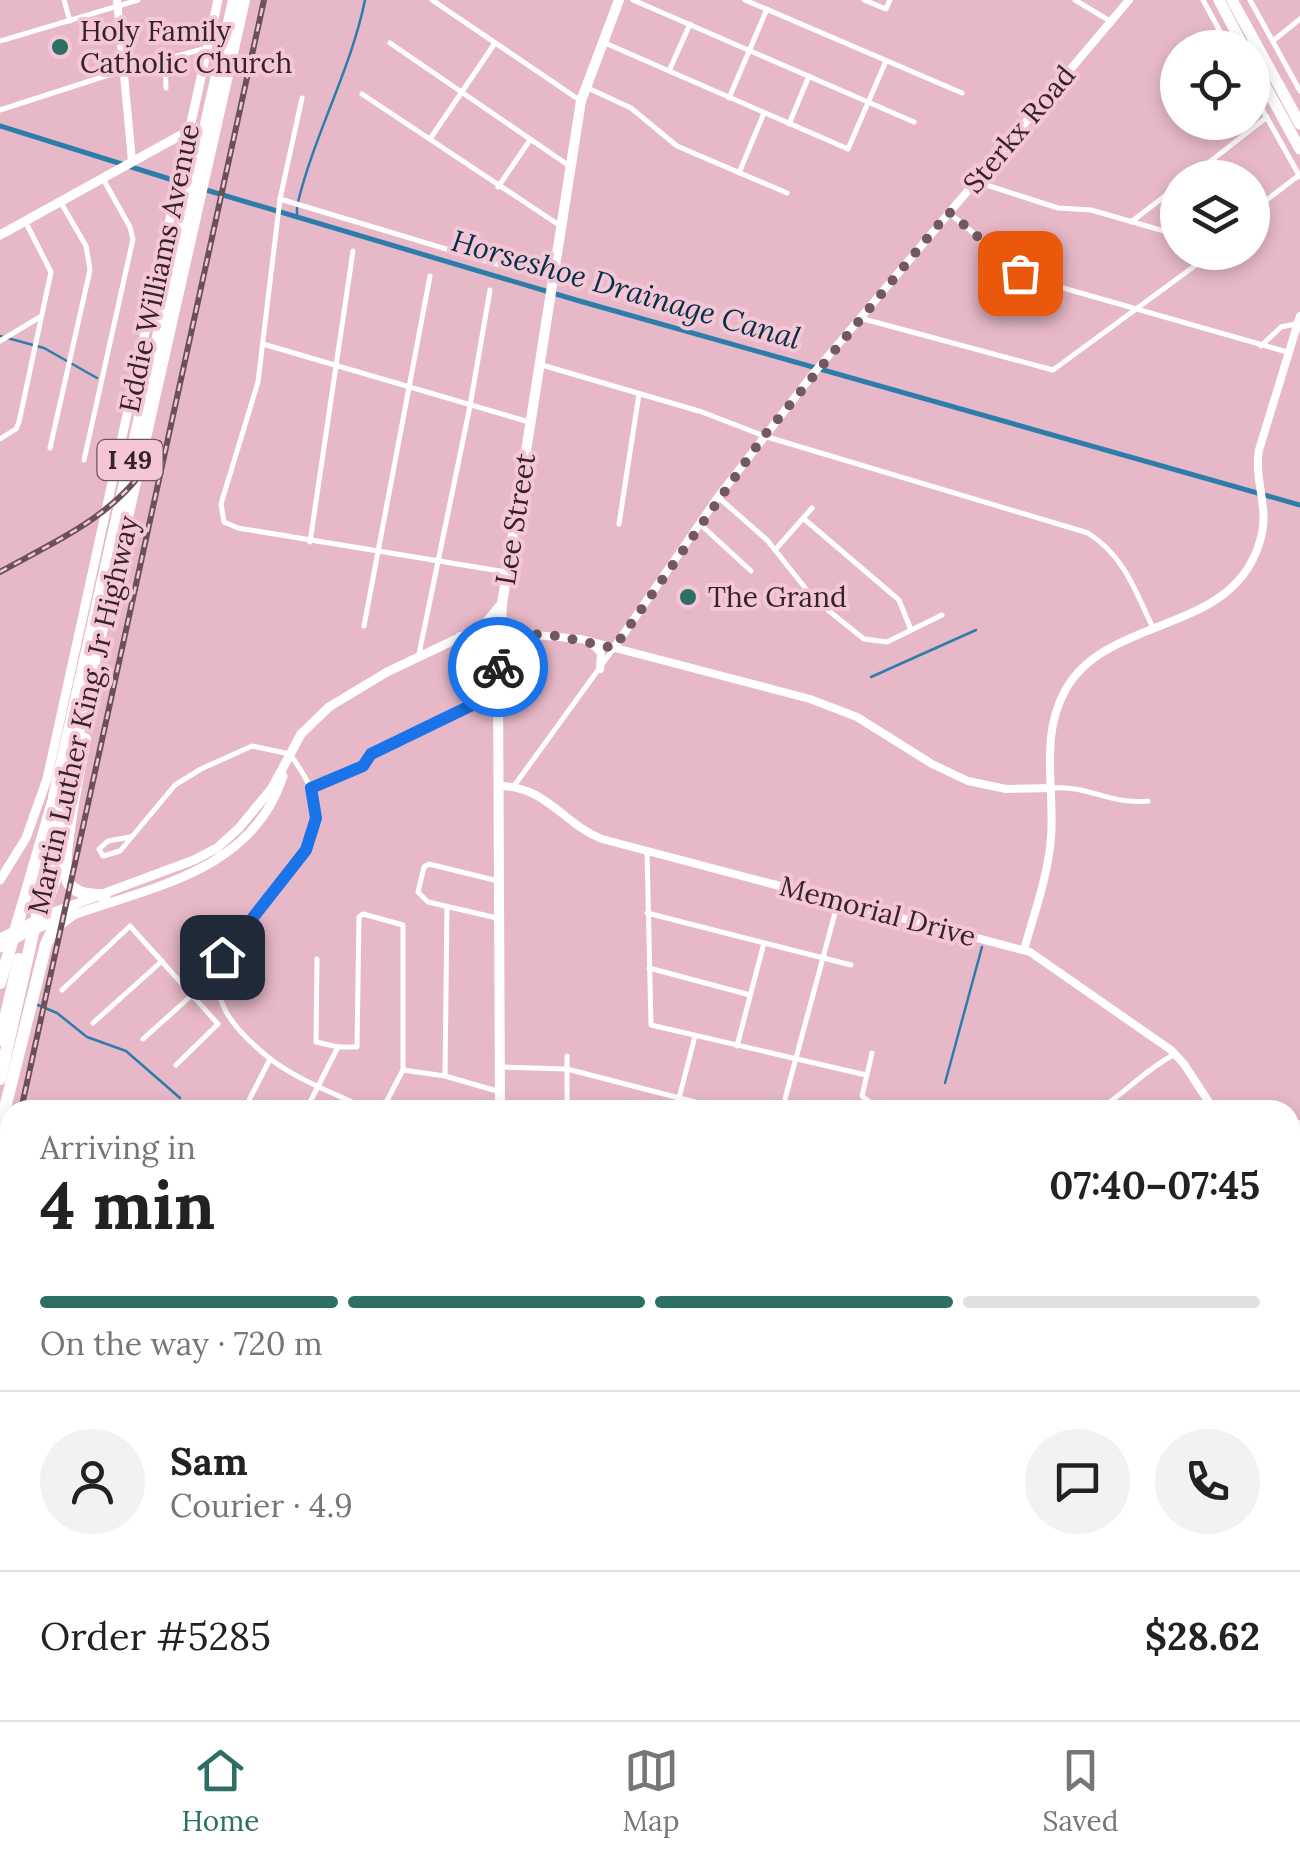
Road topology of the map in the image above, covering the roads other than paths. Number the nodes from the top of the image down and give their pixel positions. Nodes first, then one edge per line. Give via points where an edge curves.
1 (64, 0) edge
2 (138, 0) edge
3 (218, 0) edge
4 (234, 0) edge
5 (244, 0) edge
6 (432, 0) edge
7 (620, 0) edge
8 (633, 0) edge
9 (745, 0) edge
10 (864, 0) edge
11 (890, 0) edge
12 (1075, 0) edge
13 (1129, 0) edge
14 (1203, 0) edge
15 (1218, 0) edge
16 (1232, 0) edge
17 (1250, 0) edge
18 (118, 3) edge
19 (767, 9) junction
20 (1300, 19) edge
21 (70, 20) junction
22 (1110, 21) junction
23 (690, 24) junction
24 (1219, 30) edge
25 (1234, 30) edge
26 (0, 41) edge
27 (1272, 41) junction
28 (602, 42) junction
29 (390, 43) dead end
30 (495, 44) junction
31 (207, 48) junction
32 (749, 50) junction
33 (164, 60) junction
34 (886, 61) junction
35 (124, 70) junction
36 (669, 71) junction
37 (809, 76) junction
38 (584, 87) junction
39 (166, 88) dead end
40 (1300, 91) edge
41 (462, 93) junction
42 (362, 94) dead end
43 (962, 94) dead end
44 (1270, 95) edge
45 (302, 98) dead end
46 (729, 98) junction
47 (581, 101) junction
48 (868, 102) junction
49 (0, 110) edge
50 (764, 113) junction
51 (914, 122) dead end
52 (1270, 123) edge
53 (789, 124) junction
54 (1300, 124) edge
55 (190, 130) junction
56 (531, 139) junction
57 (430, 140) junction
58 (1238, 140) edge
59 (1300, 149) edge
60 (1212, 160) edge
61 (132, 161) junction
62 (570, 167) junction
63 (194, 173) junction
64 (739, 173) junction
65 (1300, 176) edge
66 (102, 178) junction
67 (974, 181) junction
68 (498, 187) junction
69 (787, 193) dead end
70 (1270, 197) edge
71 (1160, 200) edge
72 (60, 201) junction
73 (280, 202) junction
74 (949, 212) junction
75 (25, 221) junction
76 (1132, 222) junction
77 (562, 227) junction
78 (1160, 230) edge
79 (0, 235) edge
80 (353, 251) dead end
81 (556, 261) junction
82 (1189, 270) edge
83 (430, 276) dead end
84 (490, 290) dead end
85 (1136, 310) junction
86 (41, 316) junction
87 (860, 318) junction
88 (1298, 320) edge
89 (0, 341) edge
90 (263, 344) junction
91 (1262, 346) junction
92 (1287, 352) junction
93 (539, 364) junction
94 (339, 366) junction
95 (408, 387) junction
96 (639, 394) junction
97 (470, 406) junction
98 (530, 422) junction
99 (764, 436) junction
100 (0, 440) edge
101 (50, 448) dead end
102 (84, 460) dead end
103 (718, 496) junction
104 (812, 508) dead end
105 (803, 518) junction
106 (619, 524) dead end
107 (700, 524) junction
108 (310, 542) junction
109 (776, 550) junction
110 (376, 552) junction
111 (438, 562) junction
112 (751, 570) dead end
113 (506, 572) junction
114 (502, 607) junction
115 (107, 610) junction
116 (942, 614) dead end
117 (631, 623) junction
118 (364, 626) dead end
119 (911, 630) junction
120 (1154, 630) junction
121 (500, 632) junction
122 (478, 633) junction
123 (523, 633) junction
124 (460, 637) junction
125 (589, 641) junction
126 (614, 648) junction
127 (642, 655) junction
128 (499, 656) junction
129 (419, 657) junction
130 (600, 668) junction
131 (499, 692) junction
132 (290, 754) junction
133 (500, 786) junction
134 (514, 786) junction
135 (311, 788) junction
136 (1052, 788) junction
137 (1148, 801) dead end
138 (130, 837) junction
139 (66, 844) junction
140 (647, 851) junction
141 (0, 880) edge
142 (501, 882) junction
143 (105, 899) junction
144 (838, 900) junction
145 (446, 907) junction
146 (74, 913) junction
147 (647, 913) junction
148 (499, 918) junction
149 (35, 924) junction
150 (0, 938) edge
151 (764, 943) junction
152 (46, 944) junction
153 (0, 948) edge
154 (1024, 950) junction
155 (823, 958) junction
156 (317, 959) dead end
157 (162, 960) junction
158 (851, 966) dead end
159 (649, 968) junction
160 (8, 985) edge
161 (62, 990) dead end
162 (217, 990) junction
163 (192, 995) junction
164 (750, 995) junction
165 (12, 1008) junction
166 (94, 1023) dead end
167 (695, 1036) junction
168 (143, 1039) dead end
169 (0, 1040) edge
170 (737, 1046) junction
171 (338, 1047) junction
172 (872, 1054) dead end
173 (1176, 1054) junction
174 (567, 1056) dead end
175 (796, 1059) junction
176 (270, 1060) junction
177 (176, 1065) dead end
178 (499, 1066) junction
179 (567, 1069) junction
180 (403, 1070) junction
181 (866, 1075) junction
182 (445, 1076) junction
183 (0, 1079) edge
184 (318, 1085) junction
185 (500, 1092) junction
186 (679, 1098) junction
187 (8, 1100) edge
188 (249, 1100) edge
189 (311, 1100) edge
190 (349, 1100) edge
191 (387, 1100) edge
192 (500, 1100) edge
193 (567, 1100) edge
194 (687, 1100) edge
195 (785, 1100) edge
196 (867, 1100) edge
197 (1114, 1100) edge
198 (1207, 1100) edge

1 - 21 street
2 - 18 street
3 - 31 main road, Eddie Williams Avenue
4 - 63 highway, Martin Luther King, Jr Highway / I 49
5 - 63 highway, Martin Luther King, Jr Highway / I 49
6 - 30 street
7 - 28 main road, Lee Street
8 - 23 street
9 - 19 street
10 - 11 street via 886,9
12 - 22 street
13 - 22 street, Sterkx Road
14 - 24 street
15 - 25 highway
16 - 54 highway
17 - 27 street
18 - 21 street
18 - 35 street
19 - 32 street
19 - 34 street
20 - 27 street
21 - 26 street
22 - 67 street, Sterkx Road
23 - 32 street
23 - 36 street
27 - 40 street
28 - 36 street
28 - 38 main road, Lee Street
29 - 41 street
30 - 41 street
30 - 47 street
31 - 33 street
31 - 55 main road, Eddie Williams Avenue
32 - 37 street
32 - 46 street
33 - 35 street
33 - 39 street
34 - 43 street
34 - 48 street
35 - 49 street
35 - 61 street
36 - 46 street
37 - 48 street
37 - 53 street
38 - 47 main road, Lee Street
38 - 64 street via 631,108 677,146
41 - 56 street
41 - 57 street
42 - 57 street
44 - 59 highway
45 - 73 street
46 - 50 street
47 - 62 main road, Lee Street
48 - 51 street
48 - 53 street via 848,149
50 - 53 street
50 - 64 street
52 - 65 street
55 - 61 main road
55 - 63 main road, Eddie Williams Avenue
56 - 62 street
56 - 68 street
57 - 68 street
58 - 60 street
61 - 66 main road
62 - 77 main road, Lee Street
63 - 115 highway, Martin Luther King, Jr Highway / I 49
63 - 141 main road, Eddie Williams Avenue via 176,193 47,779 26,838
63 - 160 highway, Martin Luther King, Jr Highway / I 49
64 - 69 street
65 - 70 street
66 - 72 main road
66 - 102 street via 133,239
67 - 74 street, Sterkx Road
67 - 76 street via 1058,208
68 - 77 street
71 - 76 street
72 - 75 main road
72 - 101 street via 90,262
73 - 81 street via 496,264
73 - 90 street
74 - 85 street via 1028,278
74 - 87 street, Sterkx Road
75 - 79 main road
75 - 86 street via 51,268
76 - 78 street
77 - 81 main road, Lee Street
80 - 94 street
81 - 93 main road, Lee Street
82 - 85 street
83 - 95 street
84 - 97 street
85 - 87 street via 1053,370
85 - 91 street
86 - 89 street
86 - 100 street via 19,422
87 - 99 street, Sterkx Road
88 - 91 street
88 - 92 street
90 - 94 street
90 - 108 street via 256,395 220,511 224,522 238,528
91 - 92 street
92 - 120 street via 1258,450 1265,510 1260,543 1239,578 1203,609
93 - 96 street
93 - 98 main road, Lee Street
94 - 95 street
94 - 108 street
95 - 97 street
95 - 110 street
96 - 99 street
96 - 106 street
97 - 98 street
97 - 111 street
98 - 113 main road, Lee Street
99 - 103 street, Sterkx Road
99 - 120 street via 1088,533 1125,568
103 - 107 street, Sterkx Road
103 - 109 street
104 - 105 street
105 - 109 street
105 - 119 street via 899,600
107 - 112 street
107 - 117 street, Sterkx Road
108 - 110 street
109 - 119 street via 806,590 864,640 887,642
110 - 111 street
110 - 118 street
111 - 113 street
111 - 129 street
113 - 114 main road, Lee Street
114 - 121 main road, Lee Street
114 - 122 main road
114 - 123 main road
115 - 139 highway
115 - 160 highway, Martin Luther King, Jr Highway / I 49
116 - 119 street
117 - 126 street, Sterkx Road
117 - 127 street via 630,641
120 - 136 street via 1104,650 1066,688 1049,731
121 - 122 main road
121 - 123 street
121 - 128 main road, Lee Street
122 - 124 main road
123 - 125 street
123 - 128 main road
124 - 128 main road
124 - 129 main road
125 - 126 street
125 - 130 street via 601,653
126 - 127 street
126 - 130 street, Sterkx Road
127 - 136 street via 836,708 968,781
128 - 131 main road, Lee Street
129 - 132 main road via 328,707
130 - 134 street, Sterkx Road
131 - 133 main road, Lee Street
131 - 135 street
132 - 135 street
132 - 138 street via 252,746 201,768 175,786
132 - 143 main road via 260,804 216,848
133 - 134 street, Memorial Drive
133 - 142 main road, Lee Street
134 - 140 street, Memorial Drive via 548,800 584,832
135 - 162 street via 312,838 298,865 222,957
136 - 137 street
136 - 154 street via 1049,853
138 - 138 street via 108,841 99,848 108,857
139 - 143 highway via 68,883
139 - 149 highway
140 - 144 street, Memorial Drive
140 - 147 street
142 - 145 street via 424,866 418,892
142 - 148 main road, Lee Street
143 - 146 main road
143 - 149 main road
144 - 154 street, Memorial Drive
144 - 155 street
145 - 148 street
145 - 182 street
146 - 149 main road
146 - 152 highway
147 - 151 street
147 - 159 street
148 - 178 main road, Lee Street
149 - 150 main road
149 - 152 highway
149 - 153 main road
151 - 155 street
151 - 164 street
152 - 187 highway
154 - 173 street, Memorial Drive
155 - 158 street
155 - 175 street
156 - 171 street via 316,1042
157 - 161 street via 130,926
157 - 163 street
157 - 166 street
159 - 164 street
159 - 167 street via 652,1026
160 - 165 highway, Martin Luther King, Jr Highway / I 49
162 - 163 street
162 - 176 street via 224,1012
163 - 168 street
163 - 177 street via 218,1024
164 - 170 street
165 - 169 highway, Martin Luther King, Jr Highway / I 49
165 - 183 highway, Martin Luther King, Jr Highway / I 49
167 - 170 street
167 - 186 street
170 - 175 street
171 - 180 street via 357,1047 359,917 402,925
171 - 184 street
172 - 181 street
173 - 197 street
173 - 198 street, Memorial Drive
174 - 179 street
175 - 181 street
175 - 195 street
176 - 184 street
176 - 188 street
178 - 179 street
178 - 185 main road, Lee Street
179 - 186 street
179 - 193 street
180 - 182 street
180 - 191 street
181 - 196 street
182 - 185 street
184 - 189 street
184 - 190 street
185 - 192 main road, Lee Street
186 - 194 street

